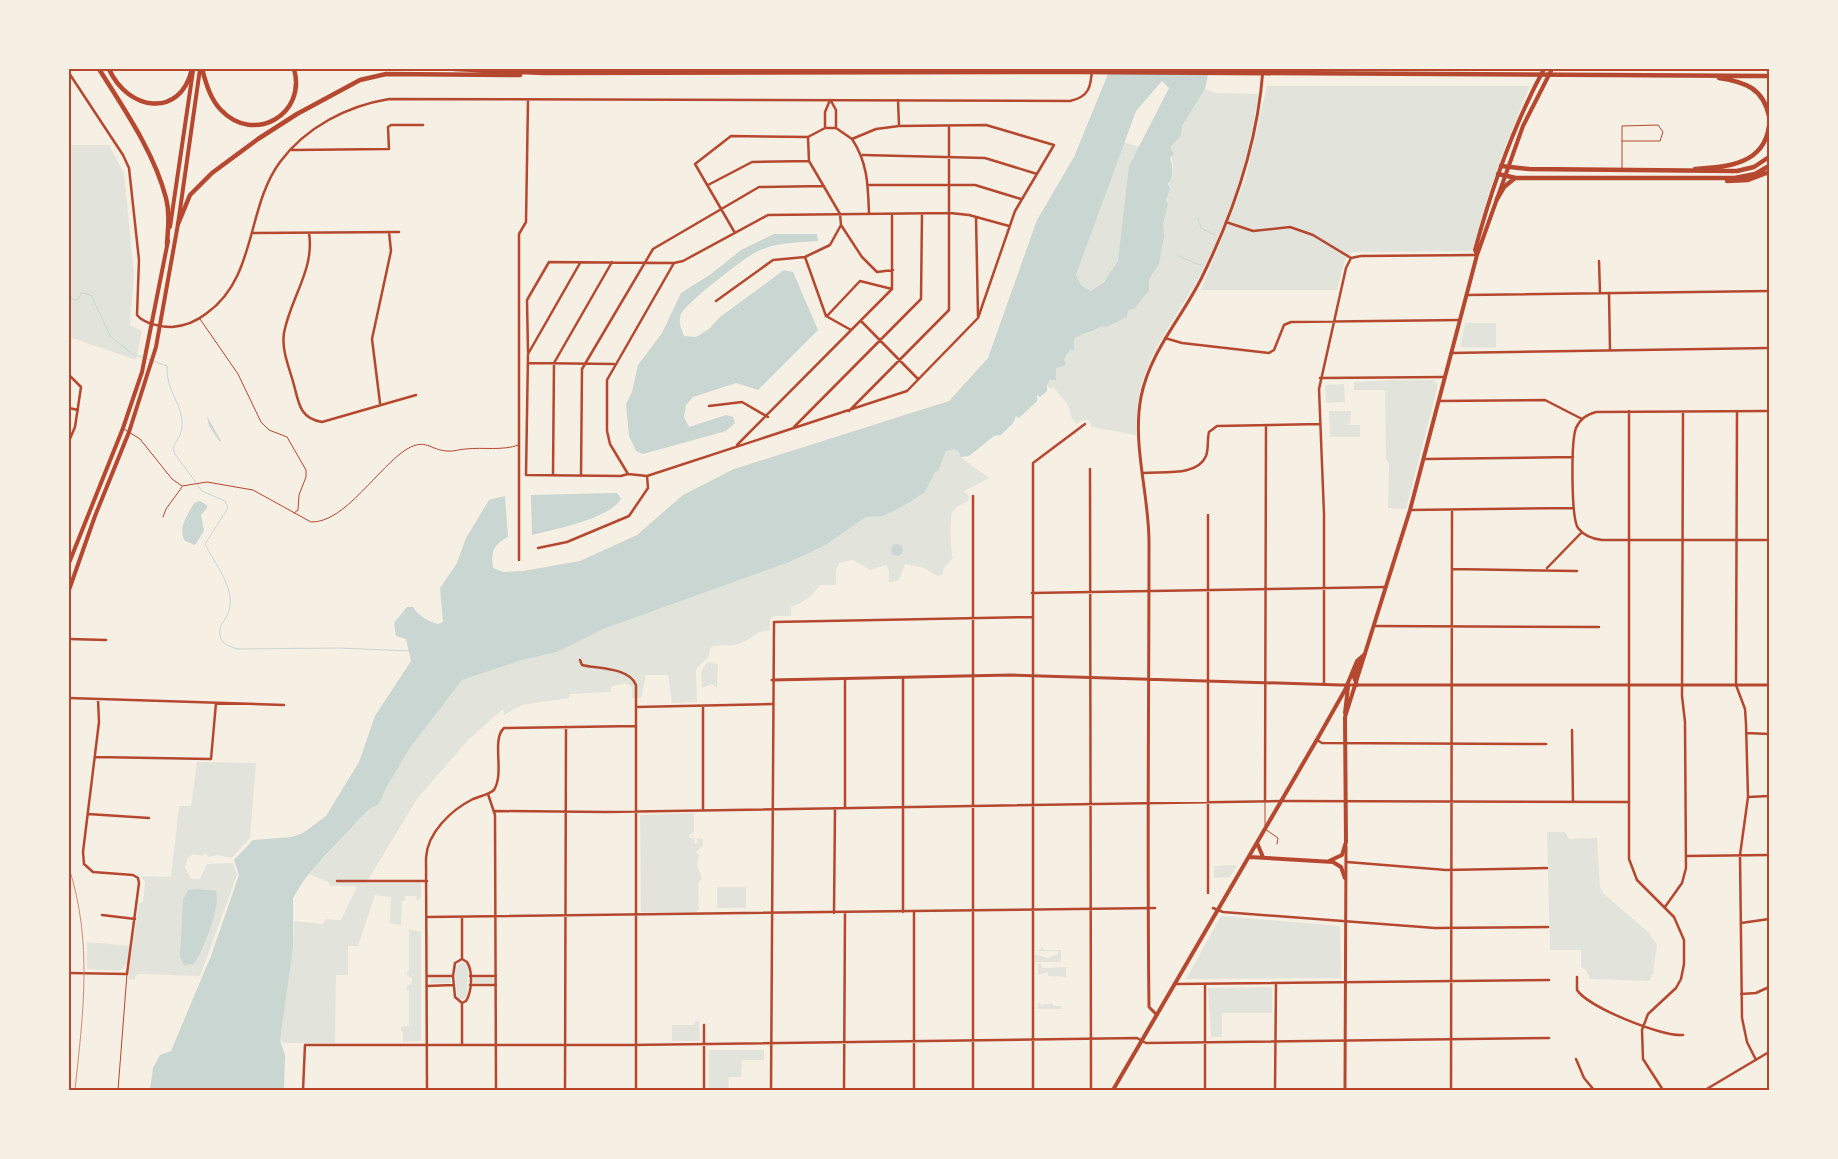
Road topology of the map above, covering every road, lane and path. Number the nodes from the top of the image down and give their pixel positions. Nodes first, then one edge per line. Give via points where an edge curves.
1 (99, 69) edge
2 (109, 69) edge
3 (192, 69) edge
4 (201, 69) edge
5 (294, 69) edge
6 (454, 69) edge
7 (1092, 69) edge
8 (1263, 69) edge
9 (1544, 69) edge
10 (1552, 69) edge
11 (69, 73) edge
12 (544, 73) junction
13 (1698, 76) junction
14 (1769, 76) edge
15 (528, 100) junction
16 (830, 100) junction
17 (898, 100) junction
18 (1769, 116) edge
19 (423, 124) dead end
20 (899, 126) junction
21 (949, 126) junction
22 (1769, 126) edge
23 (825, 128) junction
24 (836, 128) junction
25 (808, 137) junction
26 (852, 139) junction
27 (1622, 142) junction
28 (290, 150) junction
29 (862, 155) junction
30 (949, 156) junction
31 (1769, 157) edge
32 (809, 161) junction
33 (1501, 166) junction
34 (1769, 166) edge
35 (1508, 168) junction
36 (1622, 170) junction
37 (1654, 170) junction
38 (1769, 172) edge
39 (1037, 174) junction
40 (1498, 174) junction
41 (1505, 176) junction
42 (1516, 178) junction
43 (1622, 179) junction
44 (1708, 179) junction
45 (949, 184) junction
46 (708, 185) junction
47 (868, 185) junction
48 (824, 186) junction
49 (1021, 199) junction
50 (1497, 199) junction
51 (722, 208) junction
52 (950, 213) junction
53 (840, 214) junction
54 (868, 214) junction
55 (892, 214) junction
56 (922, 214) junction
57 (976, 216) junction
58 (1226, 222) junction
59 (178, 224) junction
60 (841, 225) junction
61 (1009, 226) junction
62 (389, 232) junction
63 (399, 232) dead end
64 (252, 233) junction
65 (309, 233) junction
66 (735, 233) junction
67 (167, 244) junction
68 (1476, 255) junction
69 (805, 257) junction
70 (1351, 258) junction
71 (1599, 261) dead end
72 (580, 262) junction
73 (612, 262) junction
74 (644, 262) junction
75 (674, 263) junction
76 (893, 270) junction
77 (892, 289) junction
78 (1769, 291) edge
79 (1600, 293) junction
80 (1609, 293) junction
81 (1466, 295) junction
82 (716, 301) dead end
83 (826, 316) junction
84 (199, 318) junction
85 (978, 318) junction
86 (1460, 320) junction
87 (861, 321) junction
88 (1333, 321) junction
89 (153, 324) junction
90 (160, 326) junction
91 (852, 330) junction
92 (1165, 338) junction
93 (880, 342) junction
94 (1769, 348) edge
95 (1610, 350) junction
96 (1451, 353) junction
97 (528, 354) junction
98 (899, 361) junction
99 (528, 363) junction
100 (554, 363) junction
101 (584, 364) junction
102 (614, 364) junction
103 (69, 375) edge
104 (1445, 377) junction
105 (1320, 378) junction
106 (918, 379) junction
107 (416, 394) dead end
108 (1439, 401) junction
109 (380, 403) junction
110 (709, 406) dead end
111 (69, 408) edge
112 (78, 410) junction
113 (848, 412) junction
114 (1628, 412) junction
115 (1683, 412) junction
116 (1736, 412) junction
117 (1769, 412) edge
118 (768, 416) junction
119 (1582, 419) junction
120 (1085, 424) dead end
121 (1320, 424) junction
122 (1266, 425) junction
123 (123, 428) junction
124 (792, 428) junction
125 (129, 432) junction
126 (69, 439) edge
127 (520, 445) junction
128 (736, 446) junction
129 (1573, 457) junction
130 (1424, 459) junction
131 (1090, 469) dead end
132 (1143, 473) junction
133 (628, 474) junction
134 (553, 475) junction
135 (581, 476) junction
136 (647, 476) junction
137 (182, 486) junction
138 (973, 496) dead end
139 (1573, 508) junction
140 (1410, 510) junction
141 (1452, 510) junction
142 (294, 514) junction
143 (1208, 515) dead end
144 (164, 517) dead end
145 (1582, 532) junction
146 (1628, 540) junction
147 (1682, 540) junction
148 (1736, 540) junction
149 (1769, 540) edge
150 (538, 548) dead end
151 (519, 560) dead end
152 (69, 563) edge
153 (1452, 568) junction
154 (1547, 568) junction
155 (1577, 571) dead end
156 (1387, 586) junction
157 (69, 588) edge
158 (1324, 588) junction
159 (1266, 589) junction
160 (1149, 590) junction
161 (1208, 590) junction
162 (1032, 592) junction
163 (1090, 592) junction
164 (973, 617) junction
165 (1032, 617) junction
166 (1373, 626) junction
167 (1451, 627) junction
168 (1599, 627) dead end
169 (69, 639) edge
170 (106, 640) dead end
171 (1364, 654) junction
172 (1361, 657) junction
173 (580, 660) dead end
174 (973, 676) junction
175 (1032, 676) junction
176 (1090, 677) junction
177 (845, 678) junction
178 (904, 678) junction
179 (1149, 679) junction
180 (772, 680) junction
181 (1208, 681) junction
182 (1266, 682) junction
183 (1324, 684) junction
184 (1348, 685) junction
185 (1357, 685) junction
186 (1451, 685) junction
187 (1628, 685) junction
188 (1682, 685) junction
189 (1736, 685) junction
190 (1769, 685) edge
191 (69, 698) edge
192 (98, 700) junction
193 (216, 703) junction
194 (284, 704) dead end
195 (772, 704) junction
196 (703, 706) junction
197 (636, 707) junction
198 (1345, 717) junction
199 (566, 726) junction
200 (636, 726) junction
201 (1572, 730) dead end
202 (1746, 733) junction
203 (1769, 734) edge
204 (1317, 740) junction
205 (1346, 743) junction
206 (1452, 744) junction
207 (1546, 744) dead end
208 (95, 757) junction
209 (488, 794) junction
210 (1769, 796) edge
211 (1748, 797) junction
212 (1265, 801) junction
213 (1282, 801) junction
214 (1451, 801) junction
215 (1208, 802) junction
216 (1346, 802) junction
217 (1573, 802) junction
218 (1628, 802) junction
219 (1149, 803) junction
220 (1090, 804) junction
221 (1032, 805) junction
222 (973, 806) junction
223 (903, 807) junction
224 (835, 808) junction
225 (845, 808) junction
226 (772, 809) junction
227 (703, 810) junction
228 (495, 811) junction
229 (636, 811) junction
230 (566, 812) junction
231 (88, 814) junction
232 (149, 818) dead end
233 (1265, 829) junction
234 (1346, 842) junction
235 (1257, 843) junction
236 (1277, 844) dead end
237 (1740, 855) junction
238 (1769, 855) edge
239 (1686, 856) junction
240 (1249, 857) junction
241 (1264, 857) junction
242 (1329, 862) junction
243 (1347, 862) junction
244 (1547, 868) dead end
245 (1451, 870) junction
246 (1345, 878) junction
247 (337, 881) dead end
248 (427, 881) junction
249 (1208, 893) dead end
250 (1665, 907) junction
251 (1149, 908) junction
252 (1154, 908) dead end
253 (1213, 908) dead end
254 (1091, 909) junction
255 (1032, 910) junction
256 (1218, 910) junction
257 (973, 911) junction
258 (903, 912) junction
259 (914, 912) junction
260 (834, 913) junction
261 (845, 913) junction
262 (771, 914) junction
263 (102, 915) dead end
264 (636, 916) junction
265 (427, 917) junction
266 (462, 917) junction
267 (496, 917) junction
268 (566, 917) junction
269 (134, 919) junction
270 (1769, 919) edge
271 (1345, 920) junction
272 (1741, 923) junction
273 (1548, 927) dead end
274 (1451, 928) junction
275 (462, 959) junction
276 (69, 973) edge
277 (127, 974) junction
278 (427, 976) junction
279 (453, 976) junction
280 (470, 976) junction
281 (496, 976) junction
282 (1577, 977) dead end
283 (1549, 980) dead end
284 (1451, 981) junction
285 (1345, 982) junction
286 (1276, 983) junction
287 (1175, 984) junction
288 (1205, 984) junction
289 (453, 985) junction
290 (470, 985) junction
291 (496, 985) junction
292 (427, 986) junction
293 (1769, 987) edge
294 (1741, 994) junction
295 (462, 1003) junction
296 (1156, 1015) junction
297 (704, 1025) dead end
298 (1643, 1025) junction
299 (1683, 1036) dead end
300 (1091, 1038) junction
301 (1549, 1038) dead end
302 (1033, 1039) junction
303 (1450, 1039) junction
304 (973, 1040) junction
305 (915, 1041) junction
306 (1141, 1041) junction
307 (1344, 1041) junction
308 (771, 1042) junction
309 (844, 1042) junction
310 (1205, 1042) junction
311 (1275, 1042) junction
312 (427, 1044) junction
313 (496, 1044) junction
314 (636, 1044) junction
315 (704, 1044) junction
316 (462, 1045) junction
317 (565, 1045) junction
318 (1769, 1052) edge
319 (1576, 1059) dead end
320 (1756, 1060) junction
321 (118, 1090) edge
322 (303, 1090) edge
323 (427, 1090) edge
324 (496, 1090) edge
325 (565, 1090) edge
326 (636, 1090) edge
327 (704, 1090) edge
328 (771, 1090) edge
329 (844, 1090) edge
330 (914, 1090) edge
331 (973, 1090) edge
332 (1033, 1090) edge
333 (1091, 1090) edge
334 (1113, 1090) edge
335 (1205, 1090) edge
336 (1275, 1090) edge
337 (1345, 1090) edge
338 (1450, 1090) edge
339 (1593, 1090) edge
340 (1663, 1090) edge
341 (1705, 1090) edge

1 - 67 highway via 150,157 166,198 169,214
2 - 3 highway via 129,95 141,102 154,104 179,94
3 - 67 main road
4 - 5 highway via 210,94 224,113 240,122 262,126 278,118 291,103 297,88
4 - 59 main road
6 - 12 highway
7 - 17 street via 1090,89 1085,96 1070,101
8 - 58 street via 1247,161
9 - 33 main road
10 - 35 main road via 1523,126
11 - 89 street via 129,168 139,260 137,313 142,320
12 - 13 highway
12 - 59 highway via 504,76 386,74 360,80 289,119 212,173 190,195
13 - 14 highway
13 - 18 highway via 1747,84 1759,94
15 - 16 street
15 - 28 street via 389,99 366,103 326,121
15 - 127 street via 526,222 520,234
16 - 17 street
16 - 23 street via 825,112
16 - 24 street via 836,110
17 - 20 street
19 - 28 street via 388,127 389,149
20 - 21 street
20 - 26 street via 876,129
21 - 30 street
21 - 39 street via 986,126 1054,145
22 - 37 highway via 1759,150 1740,163
23 - 24 street
23 - 25 street
24 - 26 street
25 - 32 street
25 - 46 street via 731,136 695,164
26 - 29 street
27 - 27 lane via 1660,141 1663,132 1658,126 1622,126
27 - 36 lane
28 - 64 street via 266,189
29 - 30 street
29 - 47 street
30 - 39 street via 985,158
30 - 45 street
31 - 37 highway via 1754,167 1737,171
32 - 46 street via 752,162
32 - 48 street
33 - 35 highway
33 - 40 main road
34 - 44 highway via 1748,176
35 - 36 highway
35 - 41 main road
36 - 37 highway
36 - 43 lane
38 - 44 highway via 1742,181
39 - 49 street
40 - 41 highway
40 - 68 main road
41 - 42 highway
41 - 50 main road
42 - 43 highway
42 - 50 highway via 1504,187
43 - 44 highway
45 - 47 street
45 - 49 street via 975,185
45 - 52 street
46 - 51 street
47 - 54 street
48 - 51 street via 759,187
48 - 53 street
49 - 61 street
50 - 68 main road
51 - 66 street
51 - 74 street via 653,249
52 - 56 street
52 - 57 street
52 - 98 street via 948,310
53 - 54 street
53 - 60 street
53 - 66 street via 768,215
54 - 55 street
55 - 56 street
55 - 76 street
56 - 93 street via 921,299
57 - 61 street
57 - 85 street
58 - 70 street via 1253,232 1290,227
58 - 92 street via 1202,278
59 - 90 main road
60 - 69 street via 830,245
60 - 76 street via 862,257 878,272
61 - 85 street
62 - 63 street
62 - 65 street
62 - 109 street via 391,251 372,339
64 - 65 street
64 - 84 street via 233,286 218,304
65 - 109 street via 309,257 286,326 284,347 300,409 308,418 322,422
66 - 75 street
67 - 89 main road
68 - 70 street
68 - 81 main road
69 - 82 street via 773,260
69 - 83 street
70 - 88 street
71 - 79 street
72 - 73 street
72 - 97 street
72 - 97 street via 549,262 527,300
73 - 74 street
73 - 100 street
74 - 75 street
74 - 101 street
75 - 102 street
76 - 77 street
77 - 83 street via 860,281
77 - 87 street
78 - 80 street
79 - 80 street
79 - 81 street
80 - 95 street
81 - 86 main road
83 - 91 street
84 - 90 street via 179,326
84 - 142 lane via 238,374 261,422 269,430 287,437 306,470 299,506
85 - 106 street
86 - 88 street
86 - 96 main road
87 - 91 street
87 - 93 street
88 - 92 street via 1298,320 1287,323 1282,327 1274,350 1265,353
88 - 105 street
89 - 90 street
89 - 123 main road via 148,354
90 - 125 main road
91 - 118 street
92 - 132 street via 1149,369 1140,404 1138,437
93 - 98 street
93 - 124 street
94 - 95 street
95 - 96 street
96 - 104 main road
97 - 99 street
98 - 106 street
98 - 113 street
99 - 100 street
99 - 134 street via 526,475
100 - 101 street
100 - 134 street
101 - 102 street
101 - 135 street via 581,377
102 - 133 street via 607,380 607,431 610,444
103 - 112 street via 81,387
104 - 105 street
104 - 108 main road
105 - 121 street
106 - 113 street via 907,391
107 - 109 street
108 - 119 street via 1543,400
108 - 130 main road
110 - 118 street via 742,402
111 - 112 street
112 - 126 street
113 - 124 street
114 - 115 street
114 - 119 street via 1596,412
114 - 146 street
115 - 116 street
115 - 147 street
116 - 117 street
116 - 148 street
118 - 128 street
119 - 129 street via 1574,433
120 - 162 street via 1033,463
121 - 122 street
121 - 158 street
122 - 132 street via 1217,426 1210,432 1206,456 1196,466
122 - 159 street
123 - 125 lane
123 - 152 main road
124 - 128 street
125 - 137 lane via 140,439 172,479
125 - 157 main road
127 - 142 lane via 505,449 466,448 452,452 429,444 414,446 388,464 358,496 331,518 311,522
127 - 151 street
128 - 136 street
129 - 130 street
129 - 139 street
130 - 140 main road
131 - 163 street
132 - 160 street via 1148,509
133 - 135 street
133 - 136 street
134 - 135 street
136 - 150 street via 648,488 629,516 567,542
137 - 142 lane via 199,482 253,490
137 - 144 lane
138 - 164 street
139 - 141 street
139 - 145 street
140 - 141 street
140 - 156 main road
141 - 153 street
143 - 161 street
145 - 146 street via 1596,539
145 - 154 street
146 - 147 street
146 - 187 street
147 - 148 street
147 - 188 street
148 - 149 street
148 - 189 street
153 - 154 street
153 - 167 street
154 - 155 street
156 - 158 street
156 - 166 main road
158 - 159 street
158 - 183 street
159 - 161 street
159 - 182 street
160 - 161 street
160 - 163 street
160 - 179 street
161 - 181 street
162 - 163 street
162 - 165 street
163 - 176 street
164 - 165 street
164 - 174 street
164 - 180 street via 774,622
165 - 175 street
166 - 167 street
166 - 171 main road
167 - 168 street
167 - 186 street
169 - 170 street
171 - 172 main road
171 - 185 main road
172 - 184 main road
172 - 185 main road via 1354,677
173 - 197 street via 582,665 618,672 633,679
174 - 175 street
174 - 178 street
174 - 222 street
175 - 176 street
175 - 221 street
176 - 179 street
176 - 220 street
177 - 178 street
177 - 180 street
177 - 225 street
178 - 223 street
179 - 181 street
179 - 219 street
180 - 195 street
181 - 182 street
181 - 215 street
182 - 183 street
182 - 212 street
183 - 184 street
184 - 185 street
184 - 198 main road
184 - 204 main road
185 - 186 street
185 - 198 main road
186 - 187 street
186 - 206 street
187 - 188 street
187 - 218 street
188 - 189 street
188 - 239 street
189 - 190 street
189 - 202 street via 1745,708
191 - 192 street
192 - 193 street
192 - 208 street
193 - 194 street
193 - 208 street via 211,760
195 - 196 street
195 - 226 street
196 - 197 street
196 - 227 street
197 - 200 street
198 - 205 main road
199 - 200 street
199 - 209 street via 508,726 503,729 499,734 498,781
199 - 230 street
200 - 229 street
201 - 217 street
202 - 203 street
202 - 211 street
204 - 205 street via 1321,743
204 - 213 main road
205 - 206 street
205 - 216 main road
206 - 207 street
206 - 214 street
208 - 231 street
209 - 228 street
209 - 248 street via 460,807 432,836 426,851
210 - 211 street
211 - 237 street
212 - 213 street
212 - 215 street
212 - 233 lane
213 - 216 street
213 - 233 main road
214 - 216 street
214 - 217 street
214 - 245 street
215 - 219 street
215 - 249 street
216 - 234 main road
217 - 218 street
218 - 250 street via 1632,870 1642,886
219 - 220 street
219 - 251 street
220 - 221 street
220 - 254 street
221 - 222 street
221 - 255 street
222 - 223 street
222 - 257 street
223 - 225 street
223 - 258 street
224 - 225 street
224 - 226 street
224 - 260 street
226 - 227 street
226 - 262 street
227 - 229 street
228 - 230 street
228 - 267 street
229 - 230 street
229 - 264 street
230 - 268 street
231 - 232 street
231 - 269 street via 83,852 86,868 94,872 133,875 139,880
233 - 235 main road
233 - 236 lane via 1278,838
234 - 242 main road via 1341,856
234 - 243 street
235 - 240 main road
235 - 241 main road
237 - 238 street
237 - 239 street
237 - 272 street
239 - 250 street via 1683,880
240 - 241 main road
240 - 256 main road
241 - 242 main road
242 - 246 main road via 1340,866
243 - 245 street
243 - 246 street
244 - 245 street
245 - 274 street
246 - 271 street
247 - 248 street
248 - 265 street
250 - 298 street via 1683,933 1684,967 1676,986 1652,1009
251 - 252 street
251 - 254 street
251 - 296 street via 1149,1007
253 - 256 street
254 - 255 street
254 - 300 street
255 - 257 street
255 - 302 street
256 - 271 street
256 - 287 main road
257 - 259 street
257 - 304 street
258 - 259 street
258 - 261 street
259 - 305 street
260 - 261 street
260 - 262 street
261 - 309 street
262 - 264 street
262 - 308 street
263 - 269 street
264 - 268 street
264 - 314 street
265 - 266 street
265 - 278 street
266 - 267 street
266 - 275 street
267 - 268 street
267 - 281 street
268 - 317 street
269 - 277 street
270 - 272 street
271 - 274 street
271 - 285 street
272 - 294 street
273 - 274 street
274 - 284 street
275 - 279 street via 455,963
275 - 280 street via 468,963
276 - 277 street
277 - 321 lane
278 - 279 street
278 - 292 street
279 - 289 street
280 - 281 street
280 - 290 street
281 - 291 street
282 - 298 street via 1576,989 1584,999
283 - 284 street
284 - 285 street
284 - 303 street
285 - 286 street
285 - 307 street
286 - 288 street
286 - 311 street
287 - 288 street
287 - 296 main road
288 - 310 street
289 - 292 street
289 - 295 street via 456,1000
290 - 291 street
290 - 295 street via 468,998
291 - 313 street
292 - 312 street
293 - 294 street via 1756,993
294 - 320 street via 1744,1033
295 - 316 street
296 - 306 main road
297 - 315 street
298 - 299 street
298 - 340 street via 1640,1041 1642,1058
300 - 302 street
300 - 306 street via 1137,1038
300 - 333 street
301 - 303 street
302 - 304 street
302 - 332 street
303 - 307 street
303 - 338 street
304 - 305 street
304 - 331 street
305 - 309 street
305 - 330 street
306 - 310 street
306 - 334 main road
307 - 311 street
307 - 337 street
308 - 309 street
308 - 315 street
308 - 328 street
309 - 329 street
310 - 311 street
310 - 335 street
311 - 336 street
312 - 316 street
312 - 322 street via 305,1045
312 - 323 street
313 - 316 street
313 - 317 street
313 - 324 street
314 - 315 street
314 - 317 street
314 - 326 street
315 - 327 street
317 - 325 street
318 - 320 street
319 - 339 street
320 - 341 street

